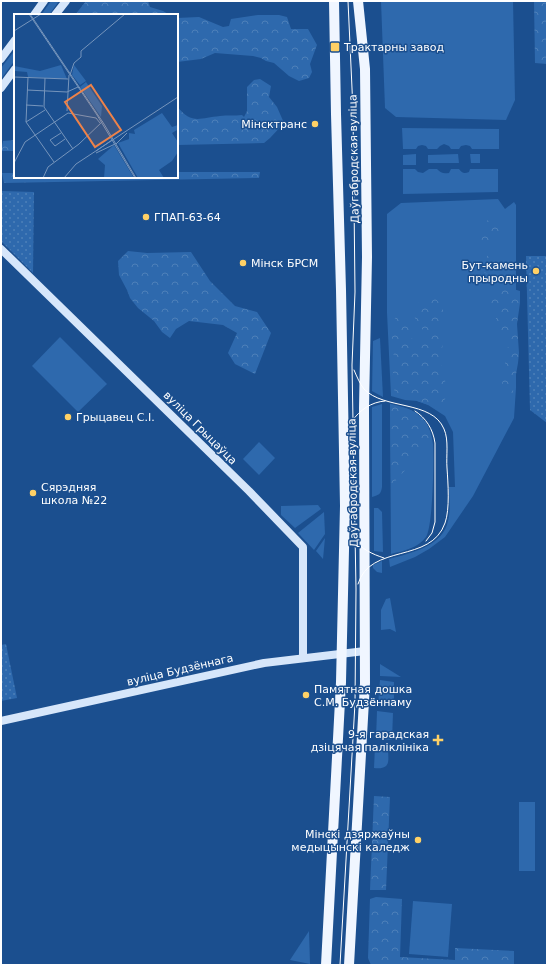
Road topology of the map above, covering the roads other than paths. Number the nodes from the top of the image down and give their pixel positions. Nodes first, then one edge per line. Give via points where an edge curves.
1 (44, 1) edge
2 (66, 1) edge
3 (334, 1) edge
4 (358, 1) edge
5 (35, 14) edge
6 (56, 14) edge
7 (14, 41) edge
8 (1, 59) edge
9 (14, 70) edge
10 (1, 88) edge
11 (1, 249) edge
12 (365, 651) junction
13 (341, 655) junction
14 (303, 658) junction
15 (1, 721) edge
16 (326, 965) edge
17 (349, 965) edge

1 - 5 street
2 - 6 street
3 - 13 main road, Даўгабродская вуліца via 345,506
4 - 12 main road, Даўгабродская вуліца via 364,69 367,257 364,408
7 - 8 street
9 - 10 street
11 - 14 street, вуліца Грыцаўца via 303,547
12 - 13 street, вуліца Будзённага
12 - 17 main road, Даўгабродская вуліца
13 - 14 street, вуліца Будзённага
13 - 16 main road, Даўгабродская вуліца
14 - 15 street, вуліца Будзённага via 264,663

